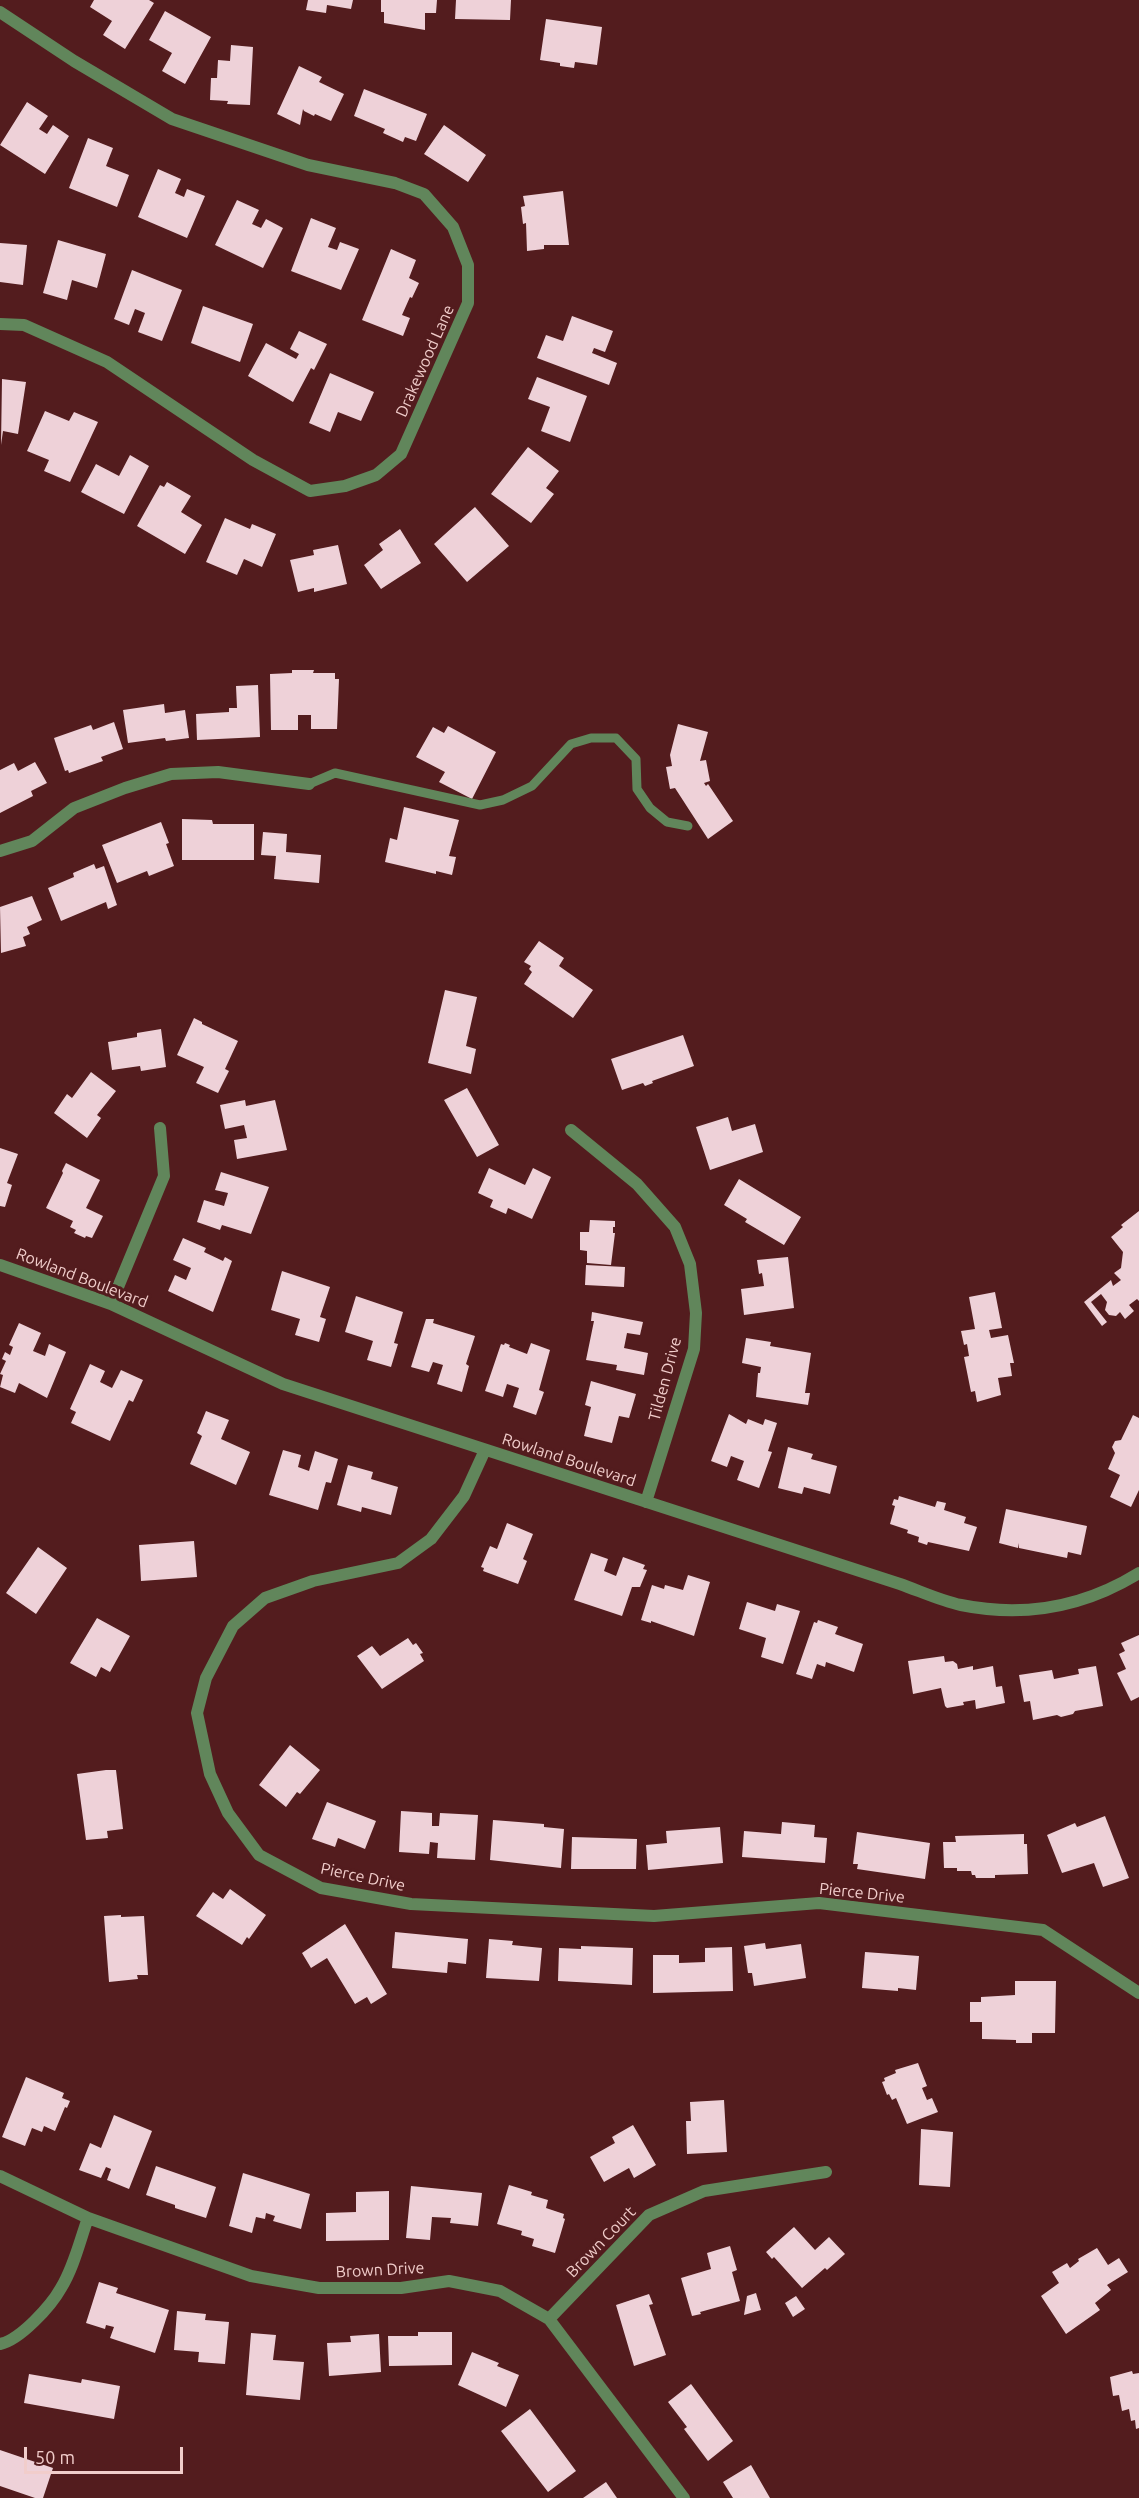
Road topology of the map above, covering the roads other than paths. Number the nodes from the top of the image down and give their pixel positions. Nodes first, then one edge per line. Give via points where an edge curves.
1 (0, 12) edge
2 (0, 324) edge
3 (309, 784) joint
4 (688, 826) dead end
5 (0, 851) edge
6 (160, 1128) dead end
7 (572, 1130) dead end
8 (0, 1265) edge
9 (111, 1304) junction
10 (485, 1450) junction
11 (646, 1502) junction
12 (1139, 1573) edge
13 (1139, 1993) edge
14 (826, 2172) dead end
15 (0, 2176) edge
16 (88, 2218) junction
17 (549, 2319) junction
18 (0, 2344) edge
19 (684, 2498) edge

1 - 2 street, Drakewood Lane via 172,119 308,165 395,183 424,195 453,227 468,266 468,303 401,454 376,475 345,486 310,491 253,460 107,362 24,325
3 - 4 lane via 335,773 480,805 503,800 532,786 571,744 591,738 616,738 636,759 637,789 650,808 667,822
3 - 5 street via 218,772 171,774 74,808 32,841
6 - 9 street via 164,1176
7 - 11 street, Tilden Drive via 637,1184 675,1227 690,1264 696,1313 694,1349
8 - 9 street, Rowland Boulevard
9 - 10 street, Rowland Boulevard via 283,1383
10 - 11 street, Rowland Boulevard
10 - 13 street, Pierce Drive via 464,1496 431,1539 398,1563 313,1581 265,1598 233,1626 206,1678 197,1713 210,1774 228,1813 259,1855 321,1888 411,1904 654,1916 819,1903 1043,1930
11 - 12 street, Rowland Boulevard via 959,1605 1007,1612 1060,1606 1114,1589
14 - 17 street, Brown Court via 704,2192 649,2216
15 - 16 street, Brown Drive
16 - 17 street, Brown Drive via 250,2277 319,2288 401,2288 449,2281 500,2290
16 - 18 street via 61,2290 30,2325
17 - 19 street, Brown Drive

